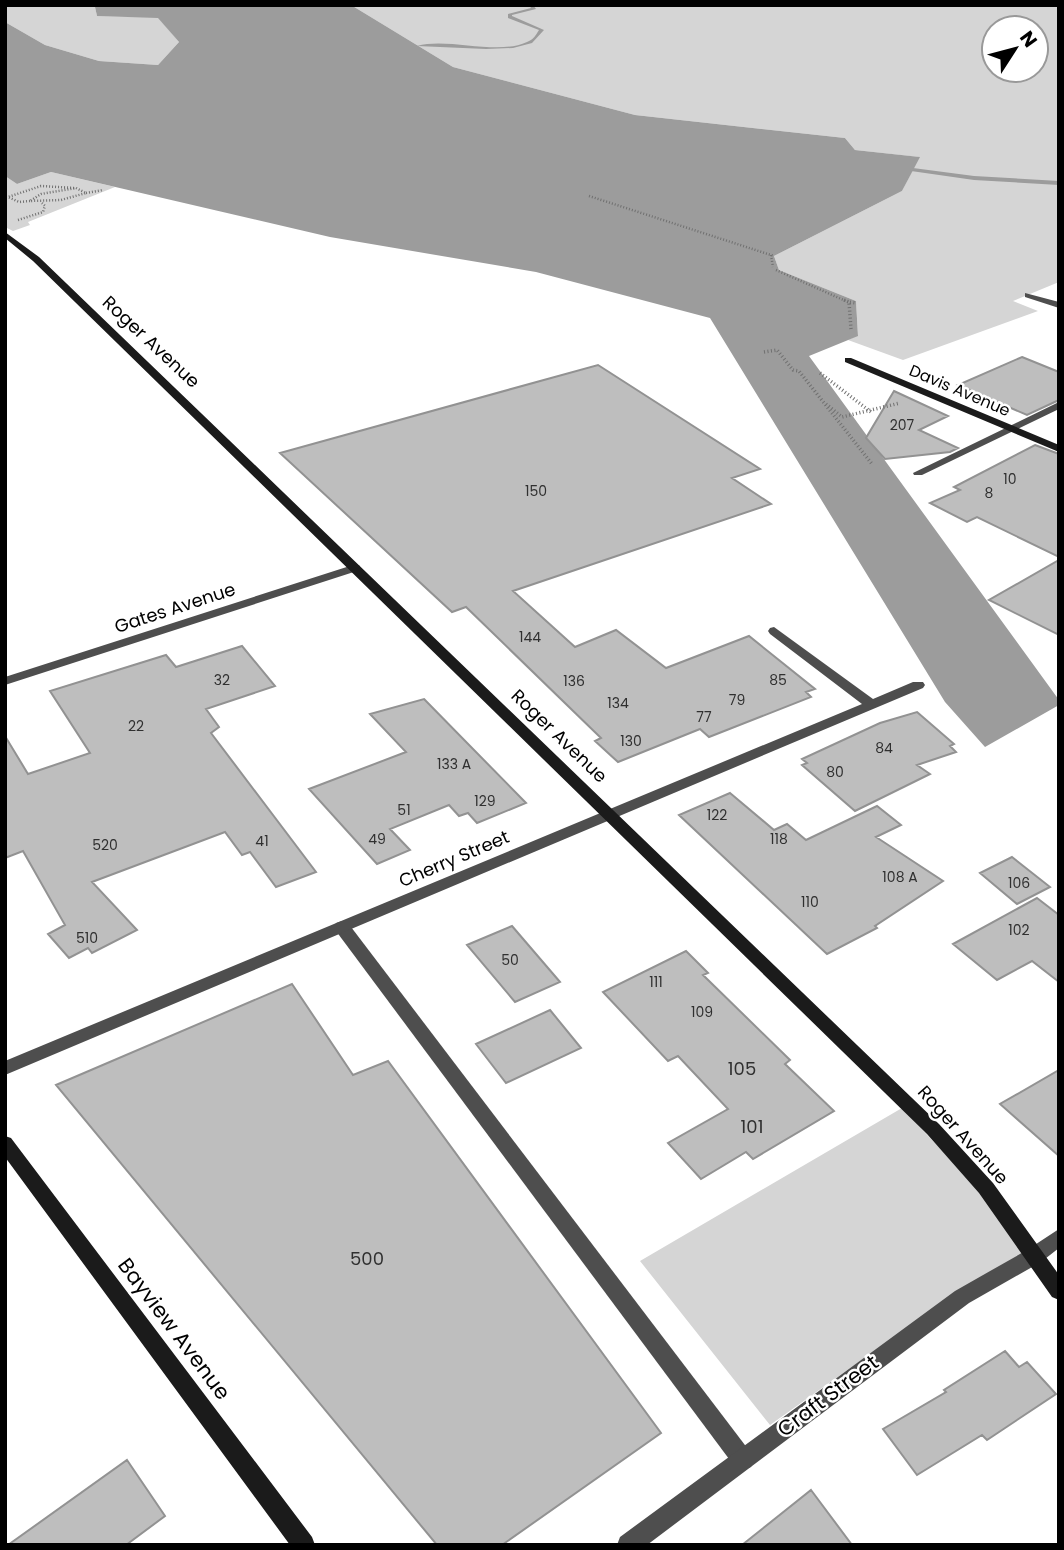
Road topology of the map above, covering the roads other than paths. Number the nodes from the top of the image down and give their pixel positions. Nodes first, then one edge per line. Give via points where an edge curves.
1 (5, 234) edge
2 (1028, 295) dead end
3 (1059, 305) edge
4 (848, 360) dead end
5 (1059, 405) edge
6 (1011, 429) junction
7 (1059, 449) edge
8 (918, 473) dead end
9 (356, 568) junction
10 (774, 631) dead end
11 (5, 681) edge
12 (918, 685) dead end
13 (871, 704) junction
14 (609, 814) junction
15 (342, 927) junction
16 (5, 1068) edge
17 (5, 1143) edge
18 (1059, 1237) edge
19 (1034, 1256) junction
20 (1059, 1291) edge
21 (743, 1460) junction
22 (304, 1545) edge
23 (628, 1545) edge

1 - 9 street, Roger Avenue
2 - 3 street
4 - 6 street, Davis Avenue
5 - 6 street
6 - 7 street, Davis Avenue
6 - 8 street
9 - 11 street, Gates Avenue
9 - 14 street, Roger Avenue
10 - 13 street
12 - 13 street, Cherry Street
13 - 14 street, Cherry Street
14 - 15 street, Cherry Street
14 - 19 street, Roger Avenue via 933,1129 986,1188
15 - 16 street, Cherry Street
15 - 21 street
17 - 22 street, Bayview Avenue
18 - 19 street, Craft Street
19 - 20 street, Roger Avenue
19 - 21 street, Craft Street via 962,1297
21 - 23 street, Craft Street

